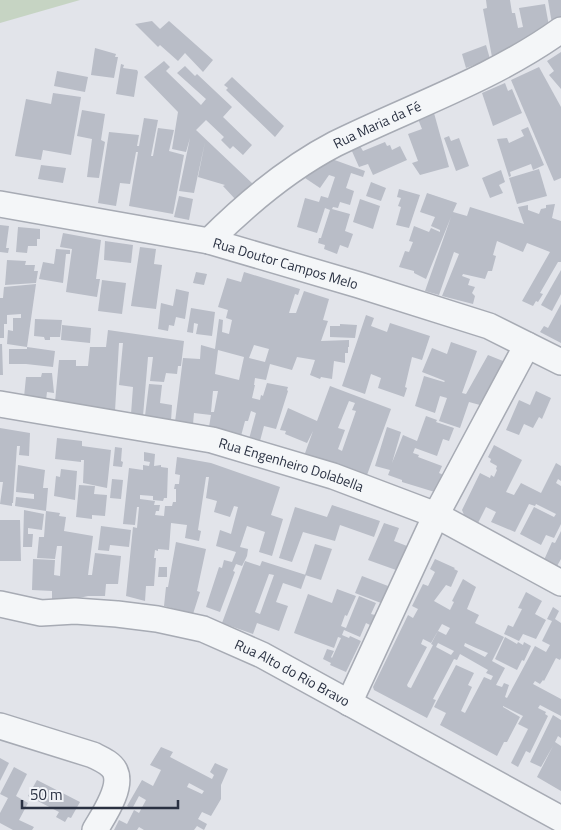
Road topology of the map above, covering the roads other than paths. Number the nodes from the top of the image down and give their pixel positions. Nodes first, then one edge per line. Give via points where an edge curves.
1 (561, 30) edge
2 (0, 204) edge
3 (209, 241) junction
4 (527, 345) junction
5 (561, 362) edge
6 (0, 404) edge
7 (436, 515) junction
8 (561, 584) edge
9 (0, 604) edge
10 (349, 703) junction
11 (0, 726) edge
12 (561, 819) edge
13 (95, 830) edge

1 - 3 street, Rua Maria da Fé via 498,68 333,145 271,184
2 - 3 street, Rua Doutor Campos Melo
3 - 4 street, Rua Doutor Campos Melo via 490,326
4 - 5 street, Rua Doutor Campos Melo
4 - 7 street
6 - 7 street, Rua Engenheiro Dolabella via 212,440 334,476
7 - 8 street, Rua Engenheiro Dolabella
7 - 10 street
9 - 10 street, Rua Alto do Rio Bravo via 41,613 118,614 203,629 262,655
10 - 12 street, Rua Alto do Rio Bravo
11 - 13 street via 93,755 116,773 116,788 111,802

